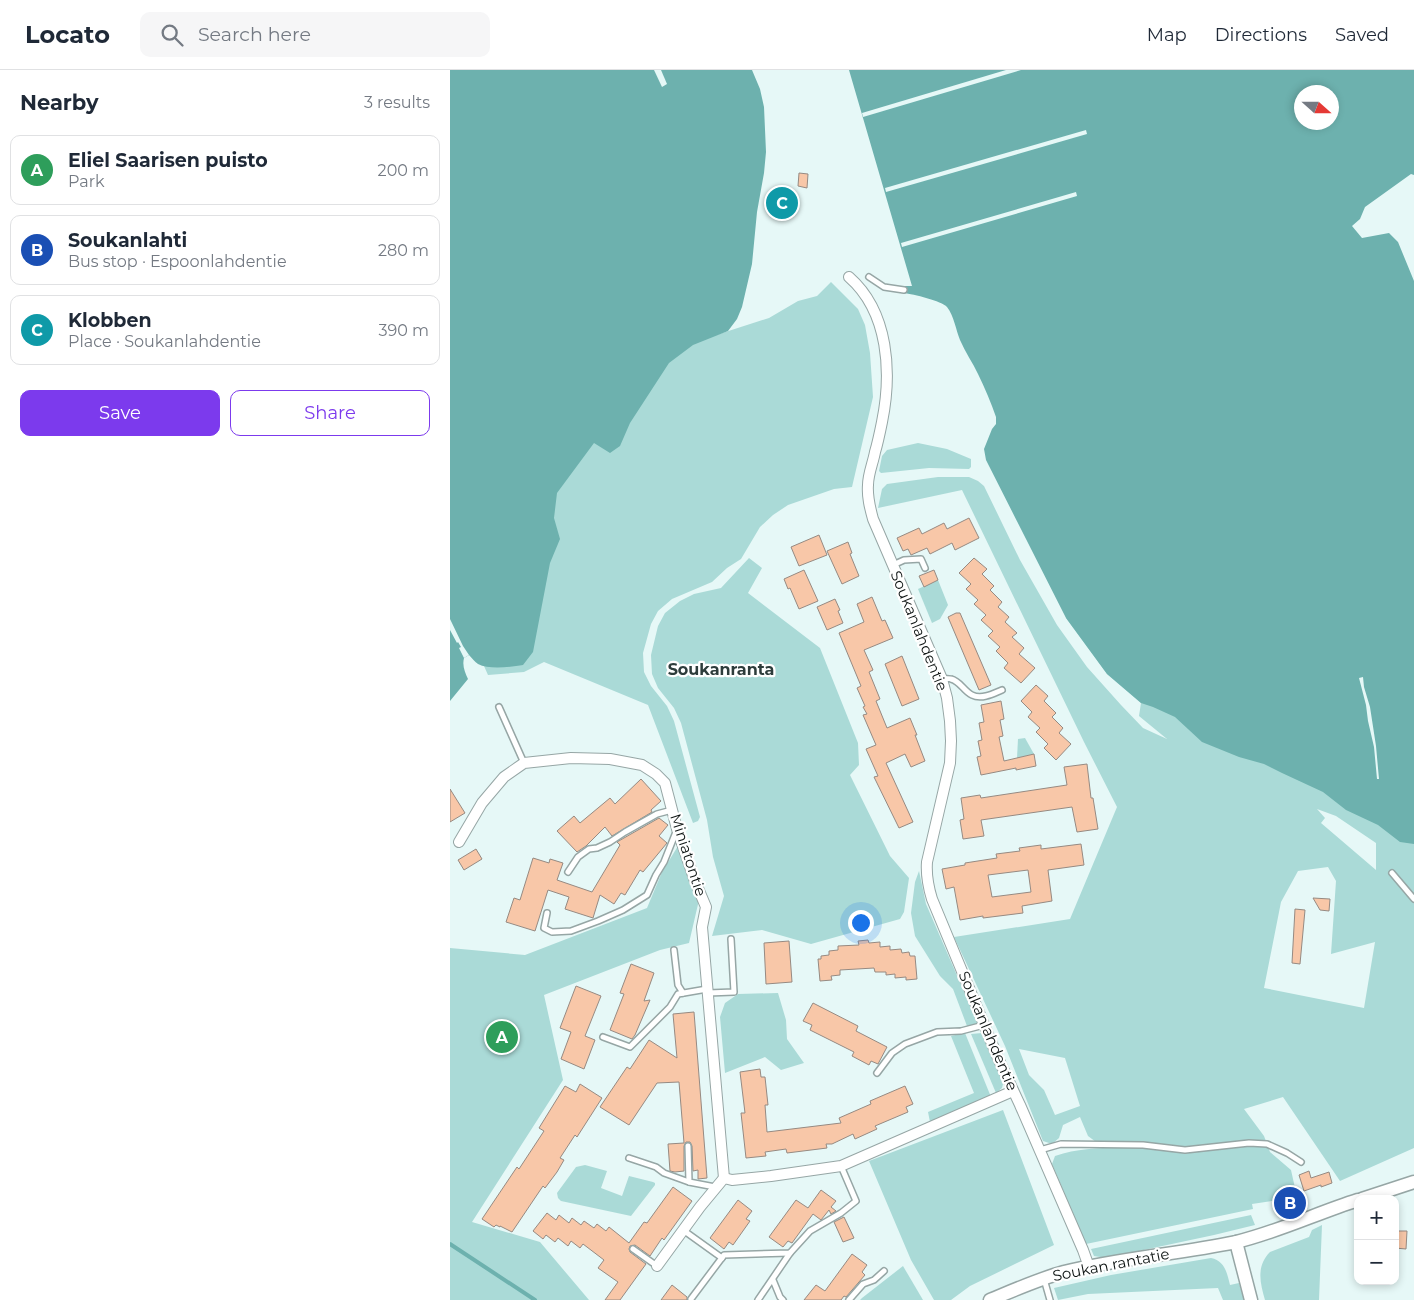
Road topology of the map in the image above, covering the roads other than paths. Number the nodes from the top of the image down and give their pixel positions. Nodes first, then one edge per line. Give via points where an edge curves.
1 (849, 277) dead end
2 (869, 277) dead end
3 (904, 290) dead end
4 (893, 565) junction
5 (925, 568) dead end
6 (942, 680) junction
7 (1002, 690) dead end
8 (499, 707) dead end
9 (524, 763) junction
10 (673, 810) junction
11 (678, 829) junction
12 (459, 842) dead end
13 (568, 872) dead end
14 (1392, 873) dead end
15 (1414, 899) edge
16 (547, 913) dead end
17 (730, 939) dead end
18 (674, 950) dead end
19 (708, 991) junction
20 (682, 993) junction
21 (984, 1025) junction
22 (603, 1038) dead end
23 (877, 1072) dead end
24 (1013, 1091) junction
25 (688, 1146) dead end
26 (1040, 1150) junction
27 (628, 1158) dead end
28 (1301, 1162) dead end
29 (841, 1166) junction
30 (728, 1179) junction
31 (689, 1182) junction
32 (1414, 1182) edge
33 (716, 1187) junction
34 (1374, 1195) edge
35 (1354, 1201) edge
36 (683, 1230) junction
37 (1236, 1242) junction
38 (633, 1250) dead end
39 (790, 1253) junction
40 (722, 1258) junction
41 (657, 1266) joint
42 (1088, 1267) junction
43 (884, 1271) dead end
44 (1044, 1278) junction
45 (772, 1280) junction
46 (691, 1299) edge
47 (758, 1300) edge
48 (783, 1300) edge
49 (849, 1300) edge
50 (990, 1300) edge
51 (1050, 1300) edge
52 (1251, 1300) edge

1 - 4 street, Soukanlahdentie via 872,306 885,352 886,405 869,474 868,494 873,519
2 - 3 lane via 884,287
4 - 5 lane via 904,560 922,559
4 - 6 street, Soukanlahdentie
6 - 7 lane via 950,678 978,697
6 - 21 street, Soukanlahdentie via 950,721 950,756 926,873 932,899
8 - 9 lane
9 - 10 street, Miniatontie via 571,758 610,759 642,765 665,783
9 - 12 street, Miniatontie via 504,777 482,803
10 - 11 street, Miniatontie
10 - 13 lane via 657,814 610,842 589,849 578,857
11 - 16 lane via 647,895 623,910 571,931 552,932 544,928
11 - 19 street, Miniatontie via 706,907 702,927
14 - 15 lane
17 - 19 lane via 734,992
18 - 20 lane
19 - 20 lane
19 - 30 street, Miniatontie
20 - 22 lane via 630,1047
21 - 23 lane via 937,1032 905,1044 892,1053
21 - 24 street, Soukanlahdentie
24 - 26 street, Soukanlahdentie
24 - 29 street
25 - 31 lane
26 - 28 lane via 1061,1144 1143,1145 1185,1150 1249,1143 1267,1144
26 - 42 street, Soukanlahdentie
27 - 31 lane
29 - 30 street
29 - 39 lane via 856,1201 810,1231
30 - 33 street
31 - 33 lane
32 - 34 street
33 - 36 street
35 - 37 street, Soukan rantatie
36 - 40 lane
36 - 41 street
37 - 42 street, Soukan rantatie
37 - 52 street
38 - 41 lane
39 - 40 lane via 724,1255
39 - 45 lane
40 - 46 lane
42 - 44 street, Soukan rantatie
43 - 49 lane via 864,1284
44 - 50 street, Soukan rantatie
44 - 51 lane
45 - 47 lane
45 - 48 lane

